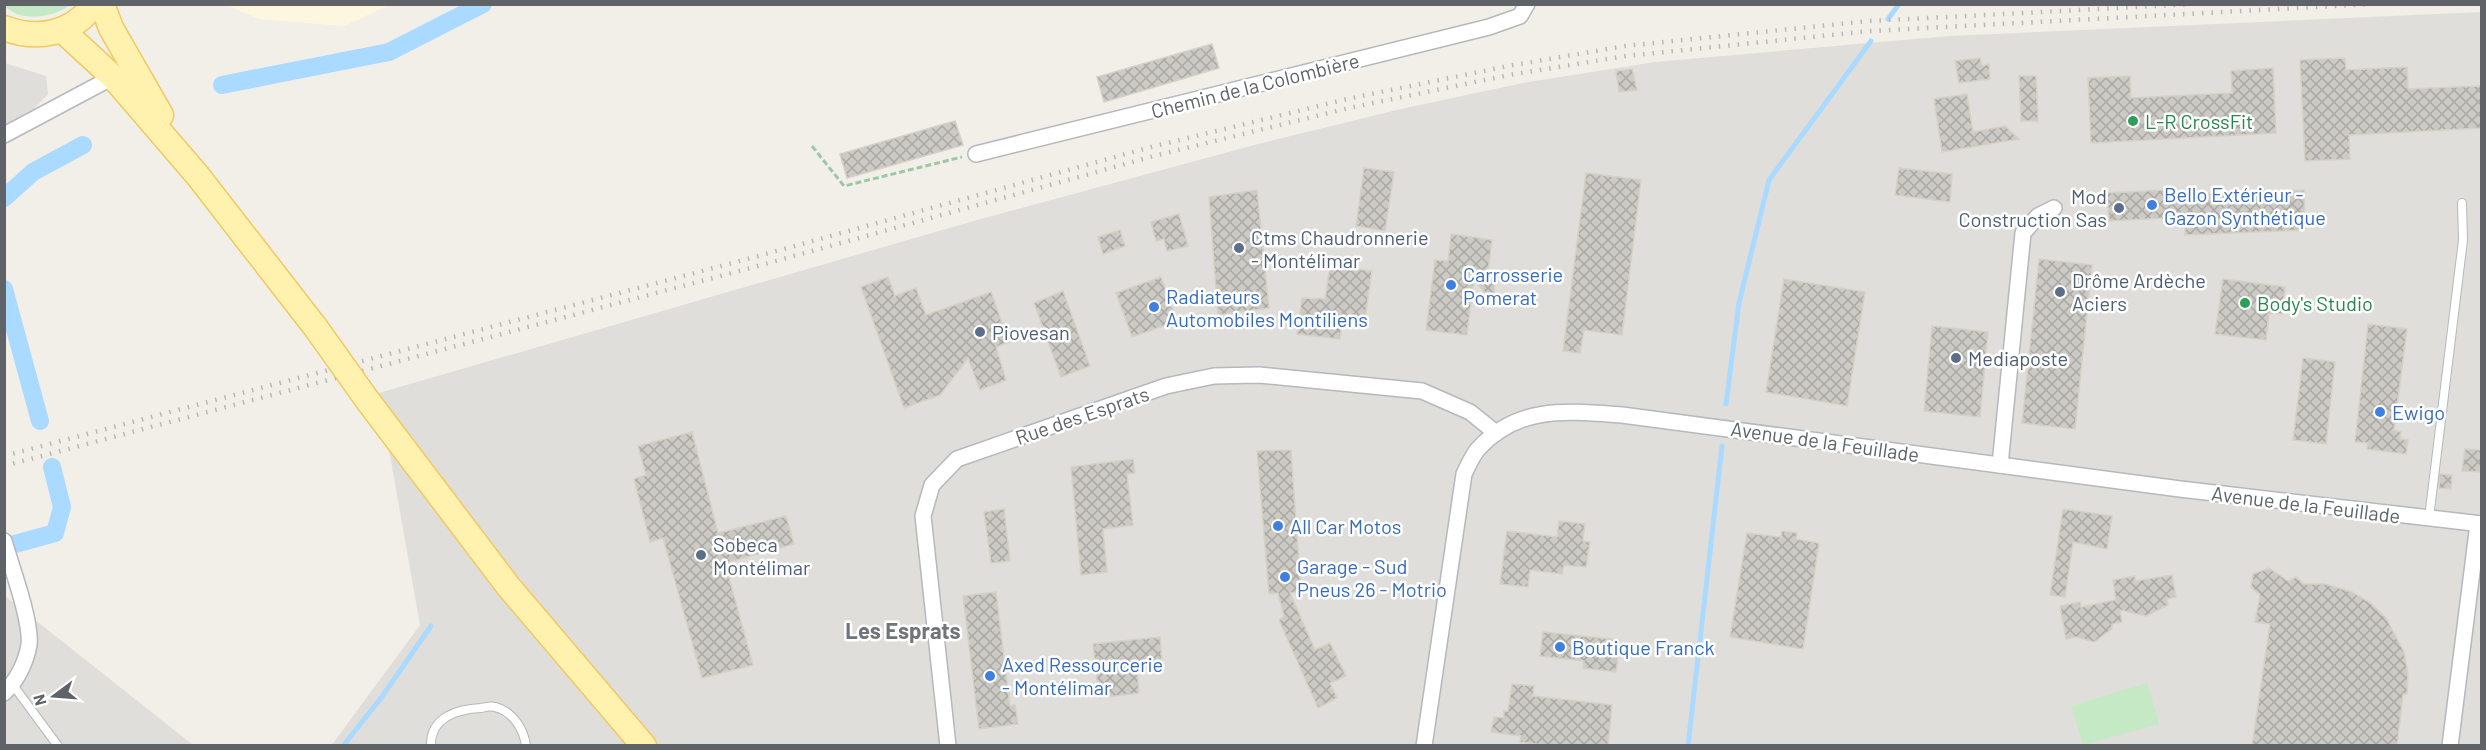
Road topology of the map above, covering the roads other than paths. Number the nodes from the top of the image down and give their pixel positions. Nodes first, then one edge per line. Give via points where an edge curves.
1 (94, 4) edge
2 (102, 4) edge
3 (1527, 4) edge
4 (4, 28) edge
5 (62, 30) junction
6 (113, 77) junction
7 (4, 135) edge
8 (976, 154) road end
9 (198, 176) junction
10 (2462, 203) dead end
11 (2054, 208) dead end
12 (1496, 434) junction
13 (2000, 465) junction
14 (2429, 518) junction
15 (2480, 524) edge
16 (4, 541) edge
17 (9, 689) edge
18 (58, 746) edge
19 (431, 746) edge
20 (526, 746) edge
21 (644, 746) edge
22 (948, 746) edge
23 (1424, 746) edge
24 (2450, 746) edge

1 - 5 main road via 77,22
2 - 9 main road via 139,78
3 - 8 street, Chemin de la Colombière via 1520,16 1489,27
4 - 5 main road via 26,35
5 - 6 main road
6 - 7 street
6 - 9 main road
9 - 21 main road, bridge via 508,586
10 - 14 lane via 2463,240
11 - 13 street via 2038,216 2023,233
12 - 13 street, Avenue de la Feuillade via 1518,419 1544,413 1581,412
12 - 22 street, Rue des Esprats via 1470,412 1422,391 1259,375 1214,376 1166,386 957,459 932,485 923,516
12 - 23 street, Avenue de la Feuillade via 1476,451 1464,474
13 - 14 street, Avenue de la Feuillade
14 - 15 street, Avenue de la Feuillade
15 - 24 street
16 - 17 street via 27,622 29,643
17 - 18 lane
19 - 20 lane via 431,737 444,717 461,709 496,707 517,721

